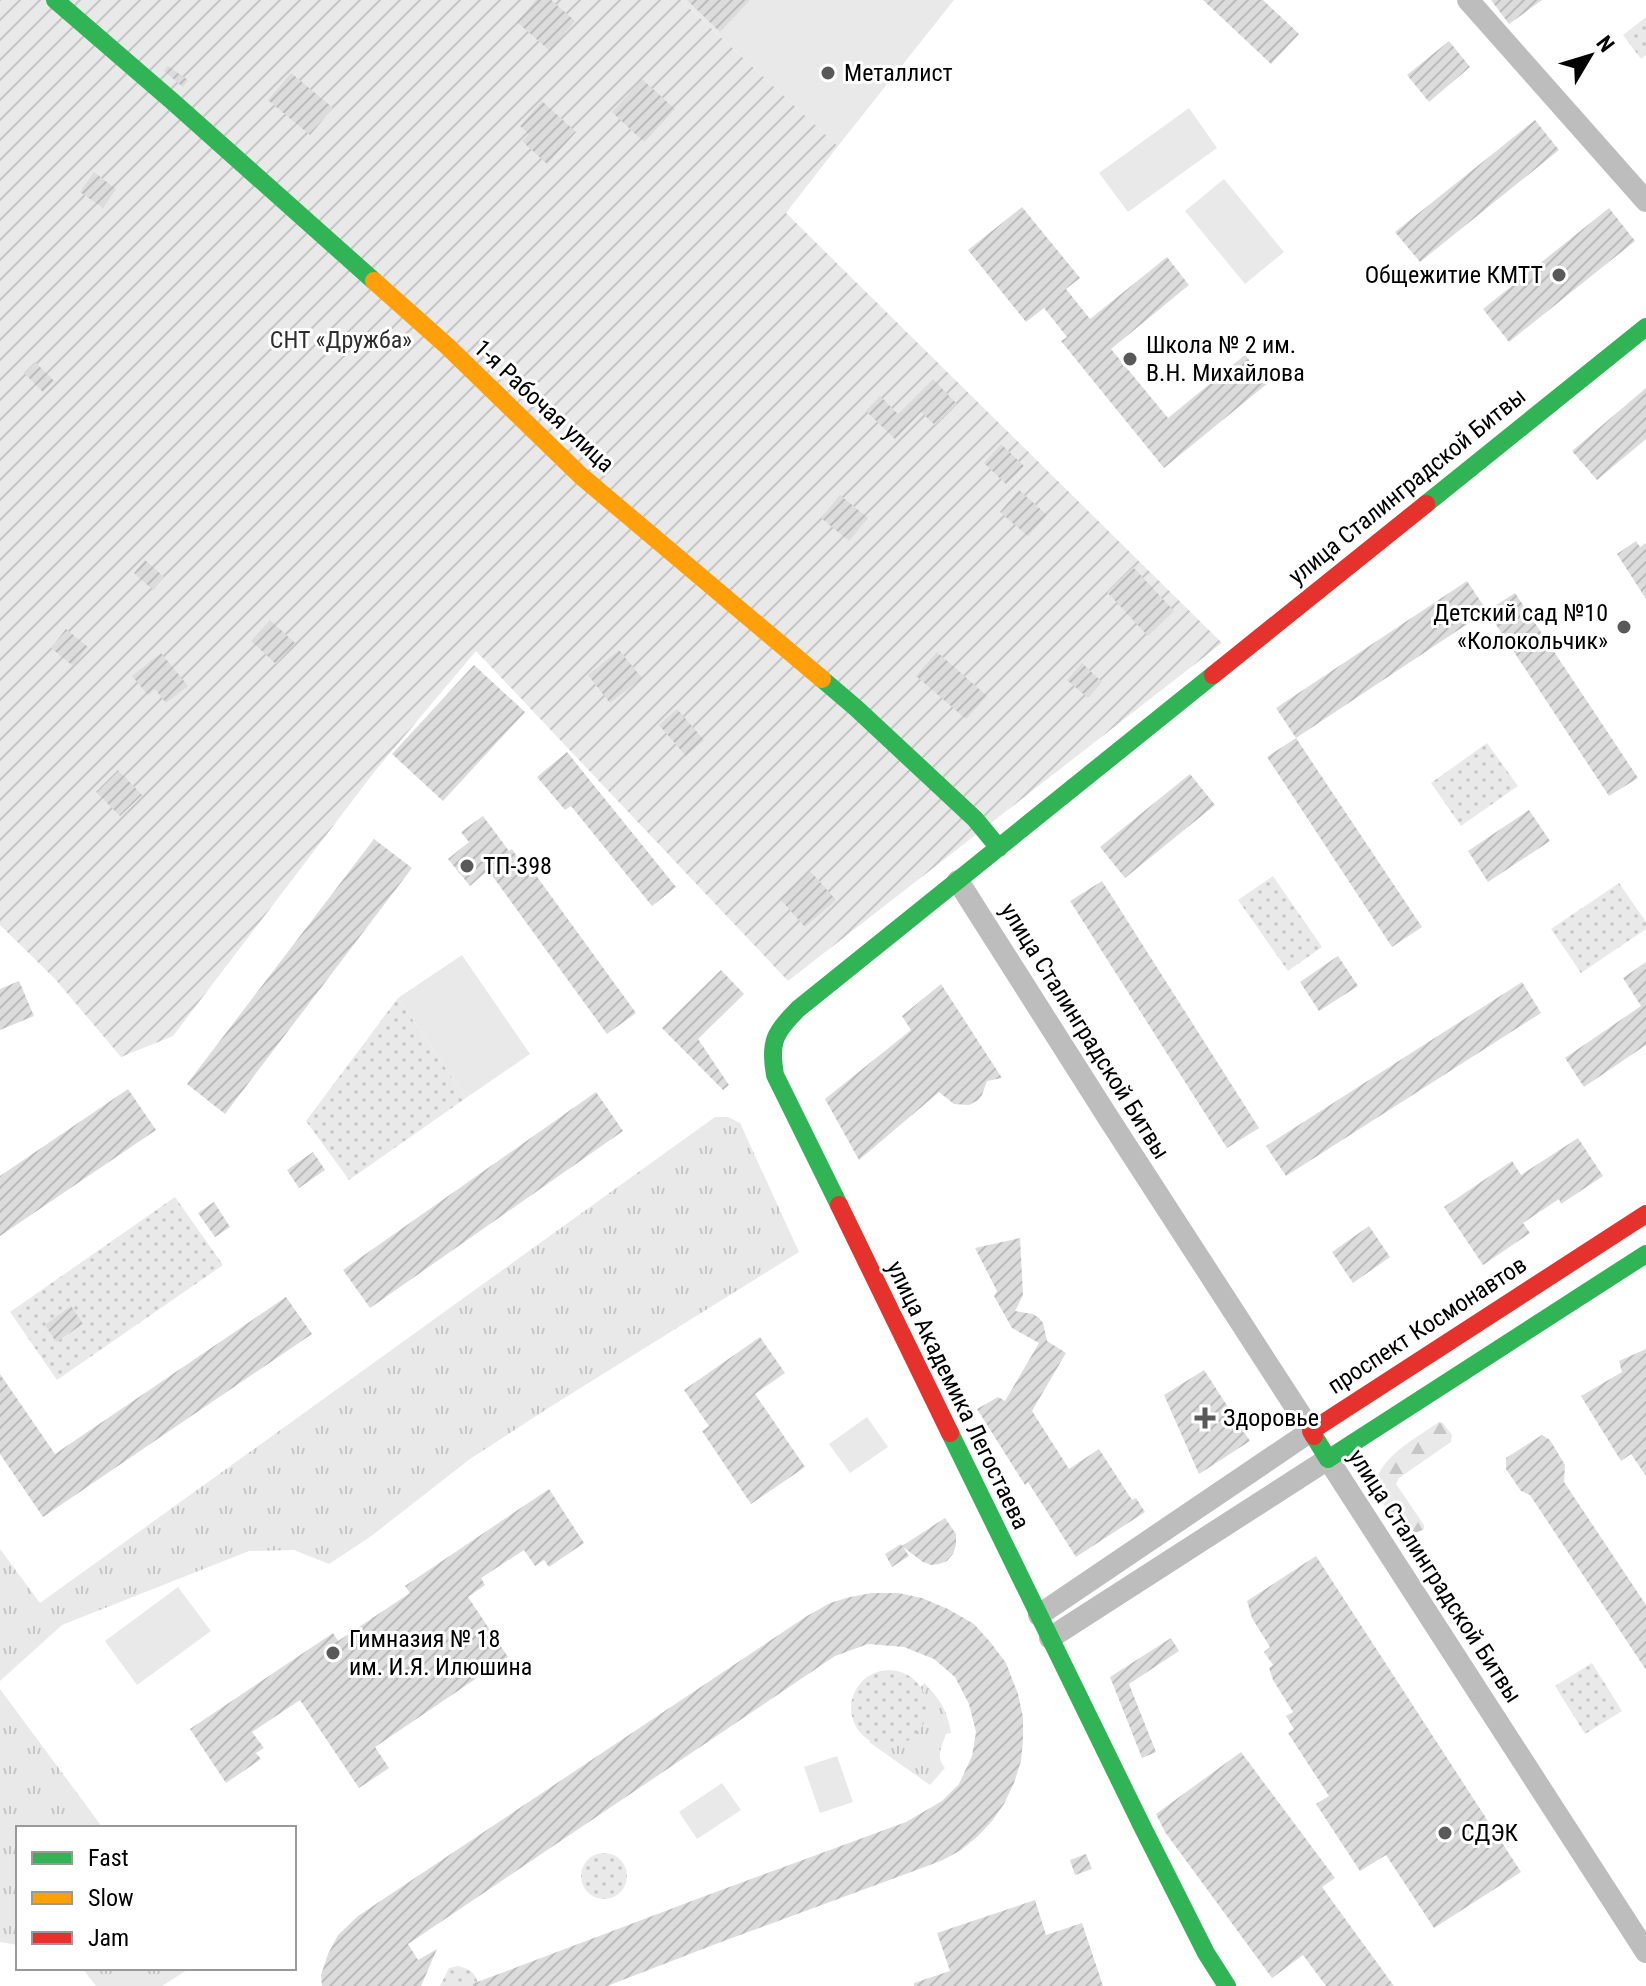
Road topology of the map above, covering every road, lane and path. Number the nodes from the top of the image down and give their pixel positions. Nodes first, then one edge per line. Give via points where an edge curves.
1 (55, 0) edge
2 (1468, 0) edge
3 (1646, 201) edge
4 (1646, 327) edge
5 (999, 848) junction
6 (958, 881) junction
7 (1646, 1214) edge
8 (1646, 1254) edge
9 (1311, 1431) junction
10 (1328, 1459) junction
11 (1039, 1615) junction
12 (1050, 1638) junction
13 (1646, 1952) edge
14 (1227, 1986) edge

1 - 5 street, 1-я Рабочая улица via 447,346 581,476 856,708
2 - 3 street
4 - 5 street, улица Сталинградской Битвы
5 - 6 street, улица Сталинградской Битвы
6 - 9 street, улица Сталинградской Битвы
6 - 11 street, улица Академика Легостаева via 798,1009 772,1039 771,1057 775,1075
7 - 9 street, проспект Космонавтов
8 - 10 street
9 - 10 street, улица Сталинградской Битвы
9 - 11 street, проспект Космонавтов
10 - 12 street
10 - 13 street, улица Сталинградской Битвы
11 - 12 street, улица Академика Легостаева
12 - 14 street, улица Академика Легостаева

